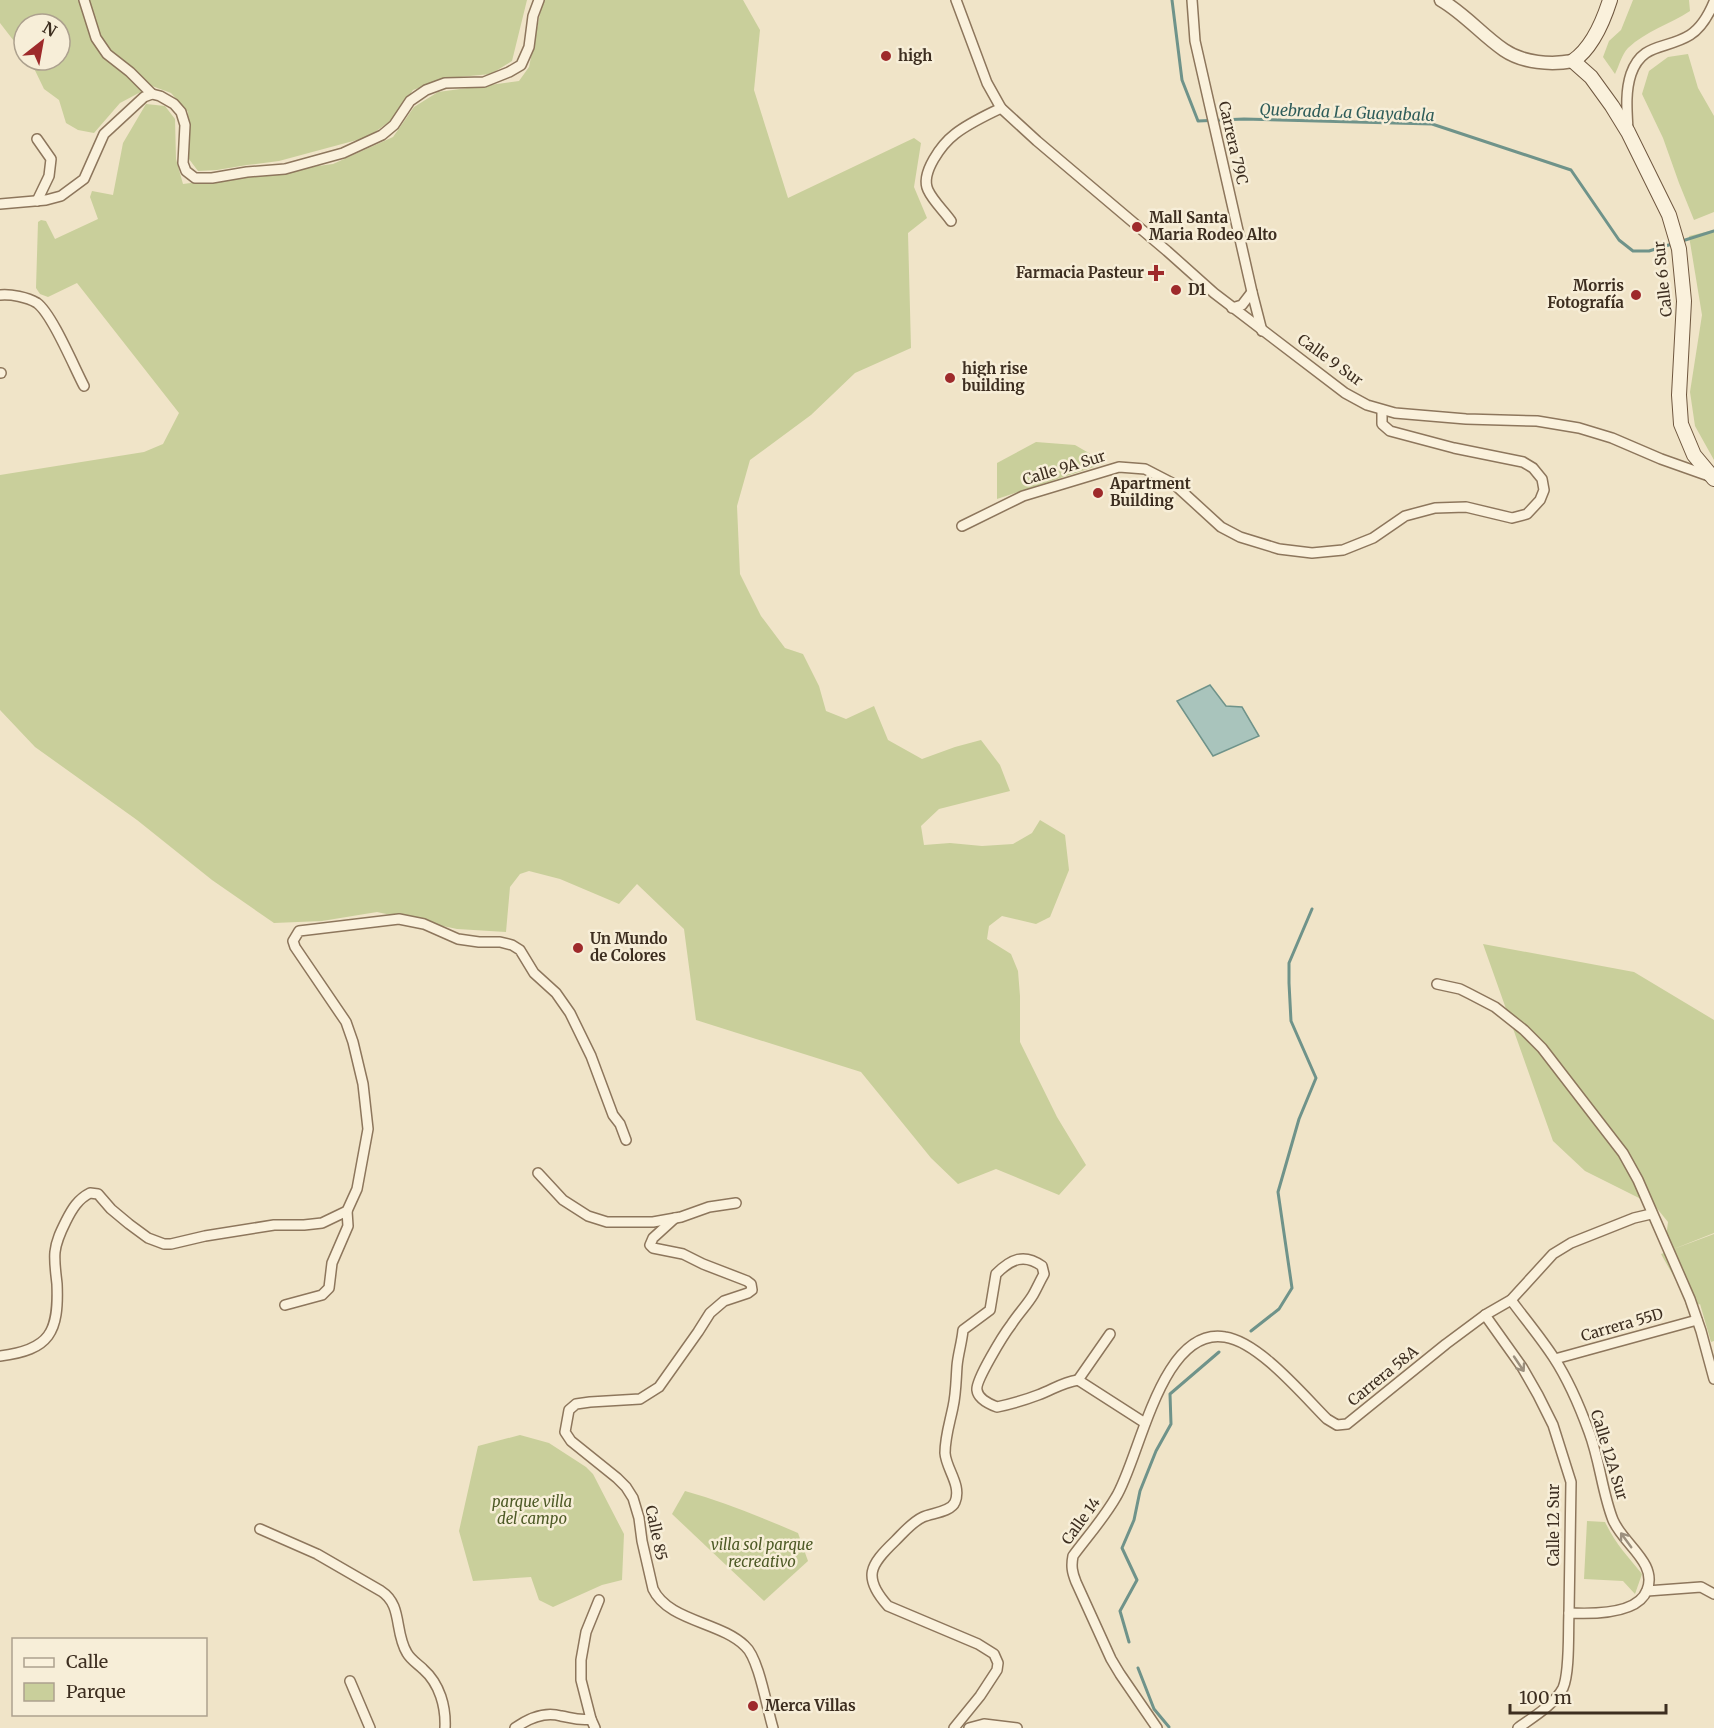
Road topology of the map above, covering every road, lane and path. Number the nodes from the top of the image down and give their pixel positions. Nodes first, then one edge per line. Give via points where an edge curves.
1 (84, 0) edge
2 (539, 0) edge
3 (956, 0) edge
4 (1192, 0) edge
5 (1441, 0) edge
6 (1610, 0) edge
7 (1714, 2) edge
8 (1573, 61) junction
9 (152, 94) junction
10 (1001, 108) junction
11 (1628, 132) junction
12 (37, 139) dead end
13 (37, 201) junction
14 (0, 204) edge
15 (951, 221) dead end
16 (1252, 292) junction
17 (0, 295) edge
18 (1232, 308) junction
19 (1262, 331) junction
20 (84, 386) dead end
21 (1382, 410) junction
22 (1713, 478) edge
23 (962, 526) dead end
24 (1437, 984) dead end
25 (626, 1140) dead end
26 (538, 1173) dead end
27 (736, 1203) dead end
28 (347, 1211) junction
29 (1651, 1214) junction
30 (675, 1218) junction
31 (1511, 1300) junction
32 (285, 1305) dead end
33 (1485, 1316) junction
34 (1697, 1320) junction
35 (1110, 1334) dead end
36 (1206, 1337) joint
37 (0, 1356) edge
38 (1555, 1359) junction
39 (1714, 1379) edge
40 (1078, 1380) junction
41 (1144, 1423) junction
42 (260, 1529) dead end
43 (1647, 1591) junction
44 (1714, 1594) edge
45 (599, 1600) dead end
46 (1569, 1613) junction
47 (350, 1681) dead end
48 (593, 1724) edge
49 (1521, 1727) edge
50 (370, 1728) edge
51 (446, 1728) edge
52 (515, 1728) edge
53 (773, 1728) edge
54 (954, 1728) edge
55 (969, 1728) edge
56 (1017, 1728) edge
57 (1157, 1728) edge

1 - 9 street via 96,38 107,54
2 - 9 street via 529,47 520,65 484,82 445,83 426,90 410,101 382,135 343,153 285,169 195,178 183,163 181,112 174,104
3 - 10 street, Calle 9 Sur via 987,83
4 - 16 street, Carrera 79C via 1195,41
5 - 8 street via 1515,56 1546,63
6 - 8 main road via 1587,49
7 - 11 street via 1691,35 1652,49 1636,64 1628,92
8 - 11 main road, Calle 6 Sur via 1591,77
9 - 13 street via 104,135 84,179 61,196
10 - 15 street via 953,136 928,167 927,189
10 - 18 street, Calle 9 Sur
11 - 22 main road, Calle 6 Sur via 1669,215 1677,242 1684,301 1681,424 1694,454
12 - 13 street via 51,159 49,176
13 - 14 street
16 - 18 street via 1242,305
16 - 19 street, Carrera 79C
17 - 20 street via 40,305
18 - 19 street, Calle 9 Sur
19 - 21 street, Calle 9 Sur via 1345,393
21 - 22 street, Calle 9 Sur via 1560,424 1612,438
21 - 23 street, Calle 9A Sur via 1382,424 1390,431 1528,465 1542,479 1544,490 1540,500 1527,514 1512,518 1466,507 1435,508 1405,516 1373,538 1343,550 1312,553 1279,549 1240,537 1221,527 1174,484 1145,469 1119,467 1023,496
24 - 29 street via 1460,989 1495,1007 1542,1048 1623,1153
25 - 28 street via 570,1013 534,973 520,950 500,942 458,939 424,924 399,919 299,931 293,940 295,947 346,1022 363,1084 368,1130 357,1189
26 - 30 street via 563,1200 606,1222
27 - 30 street
28 - 32 street via 348,1226 332,1263 327,1291
28 - 37 street via 322,1223 274,1225 164,1244 147,1238 98,1194 90,1193 76,1203 57,1241 54,1327 39,1344
29 - 31 street, Carrera 58A via 1571,1243 1553,1254
29 - 34 street
30 - 53 street, Calle 85 via 653,1238 653,1248 683,1254 747,1281 752,1287 710,1313 659,1388 640,1398 576,1404 569,1410 565,1432 621,1482 633,1498 656,1596 675,1611 734,1638 753,1656
31 - 33 street, Carrera 58A
31 - 38 street, Calle 12A Sur
33 - 36 street, Carrera 58A via 1347,1424 1337,1425 1263,1356 1225,1336
33 -> 46 street, Calle 12 Sur via 1538,1395 1553,1425 1571,1482
34 - 38 street, Carrera 55D
34 - 39 street
35 - 40 street
36 - 41 street, Calle 14 via 1179,1358
43 -> 38 street, Calle 12A Sur via 1650,1578 1646,1564 1614,1522 1590,1435
40 - 41 street
40 - 54 street via 997,1407 977,1392 988,1363 1044,1274 1042,1266 1028,1258 1012,1262 996,1274 990,1310 963,1330 945,1453 955,1481 956,1501 950,1508 913,1522 874,1564 872,1575 873,1584 888,1606 994,1654 997,1670
41 - 57 street, Calle 14 via 1117,1496 1073,1556 1072,1570 1111,1659
42 - 51 street via 317,1554 389,1597 407,1653 429,1675 441,1696
43 - 44 street via 1701,1587
43 - 46 street via 1642,1599 1612,1612
45 - 48 street via 586,1632 581,1660 581,1680
46 - 49 street, Calle 12 Sur via 1562,1689
47 - 50 street
48 - 52 street via 545,1714
55 - 56 street via 984,1724

